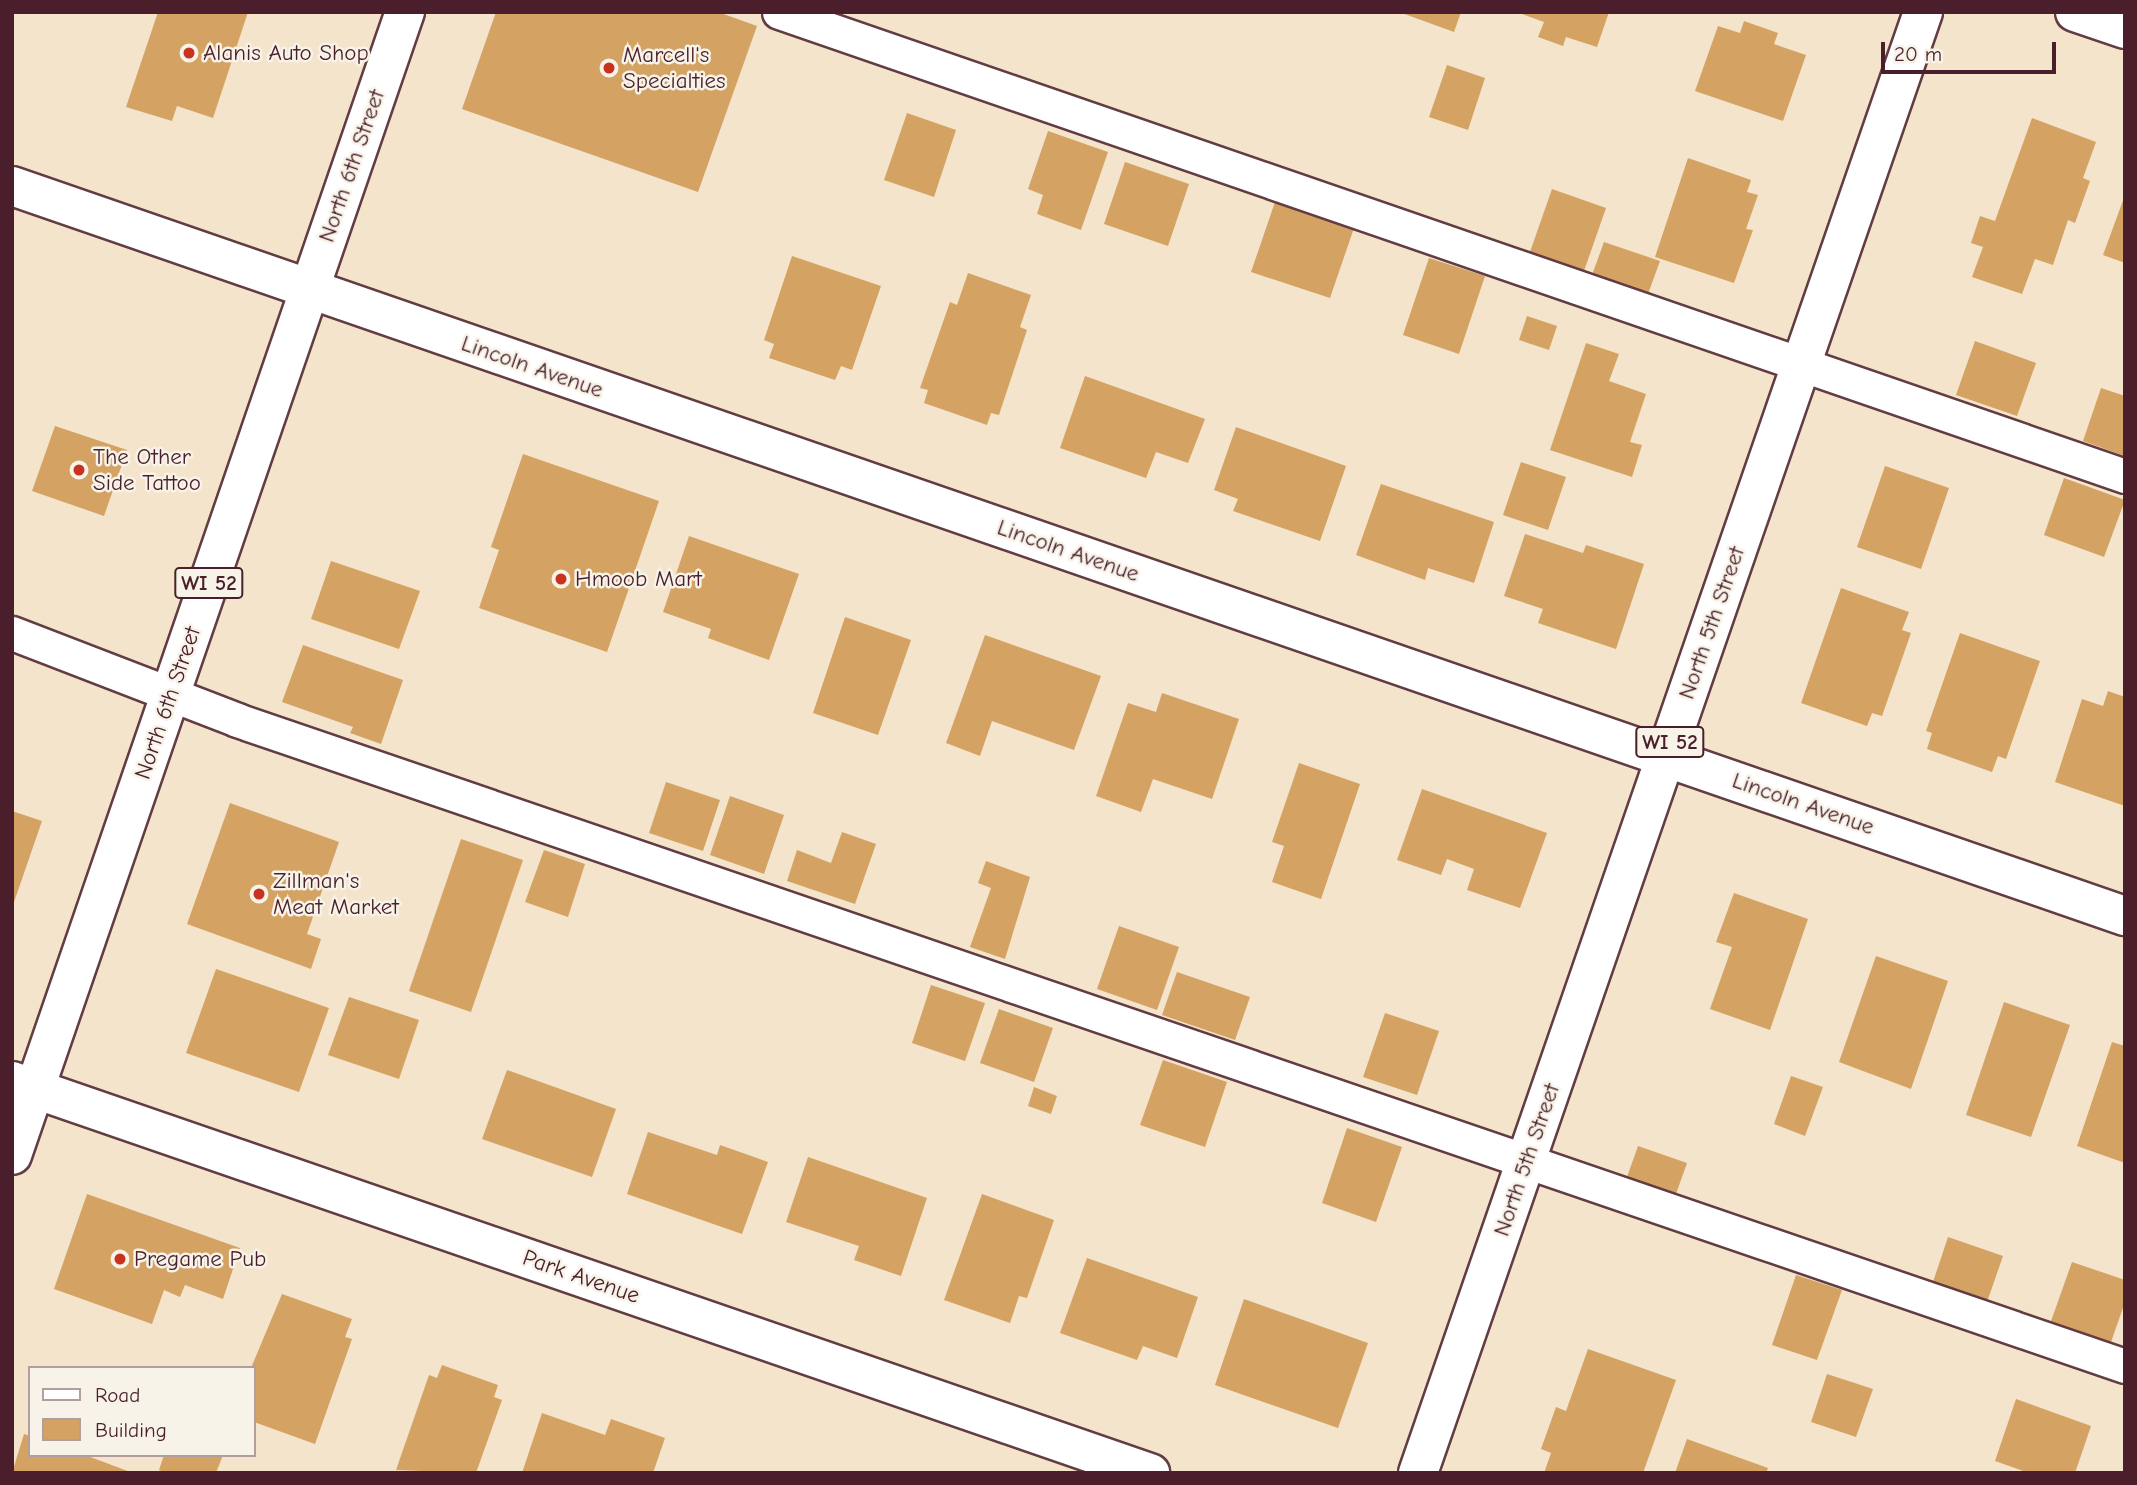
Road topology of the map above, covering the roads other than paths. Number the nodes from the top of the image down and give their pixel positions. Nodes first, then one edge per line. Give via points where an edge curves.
1 (405, 12) edge
2 (779, 12) edge
3 (1923, 12) edge
4 (2075, 12) edge
5 (2125, 29) edge
6 (12, 186) edge
7 (309, 289) junction
8 (1801, 365) junction
9 (2125, 476) edge
10 (12, 633) edge
11 (172, 693) junction
12 (1666, 756) junction
13 (2125, 916) edge
14 (23, 1085) edge
15 (12, 1155) edge
16 (1527, 1161) junction
17 (2125, 1366) edge
18 (1150, 1473) edge
19 (1418, 1473) edge

1 - 7 street, North 6th Street / WI 52
2 - 8 lane
3 - 8 street, North 5th Street / WI 52
4 - 5 street
6 - 7 street, Lincoln Avenue
7 - 11 street, North 6th Street / WI 52
7 - 12 street, Lincoln Avenue
8 - 9 lane
8 - 12 street, North 5th Street / WI 52
10 - 11 lane
11 - 14 street, North 6th Street / WI 52
11 - 16 lane via 263,729
12 - 13 street, Lincoln Avenue
12 - 16 street, North 5th Street / WI 52
14 - 15 street, North 6th Street / WI 52
14 - 18 street, Park Avenue
16 - 17 lane
16 - 19 street, North 5th Street / WI 52

